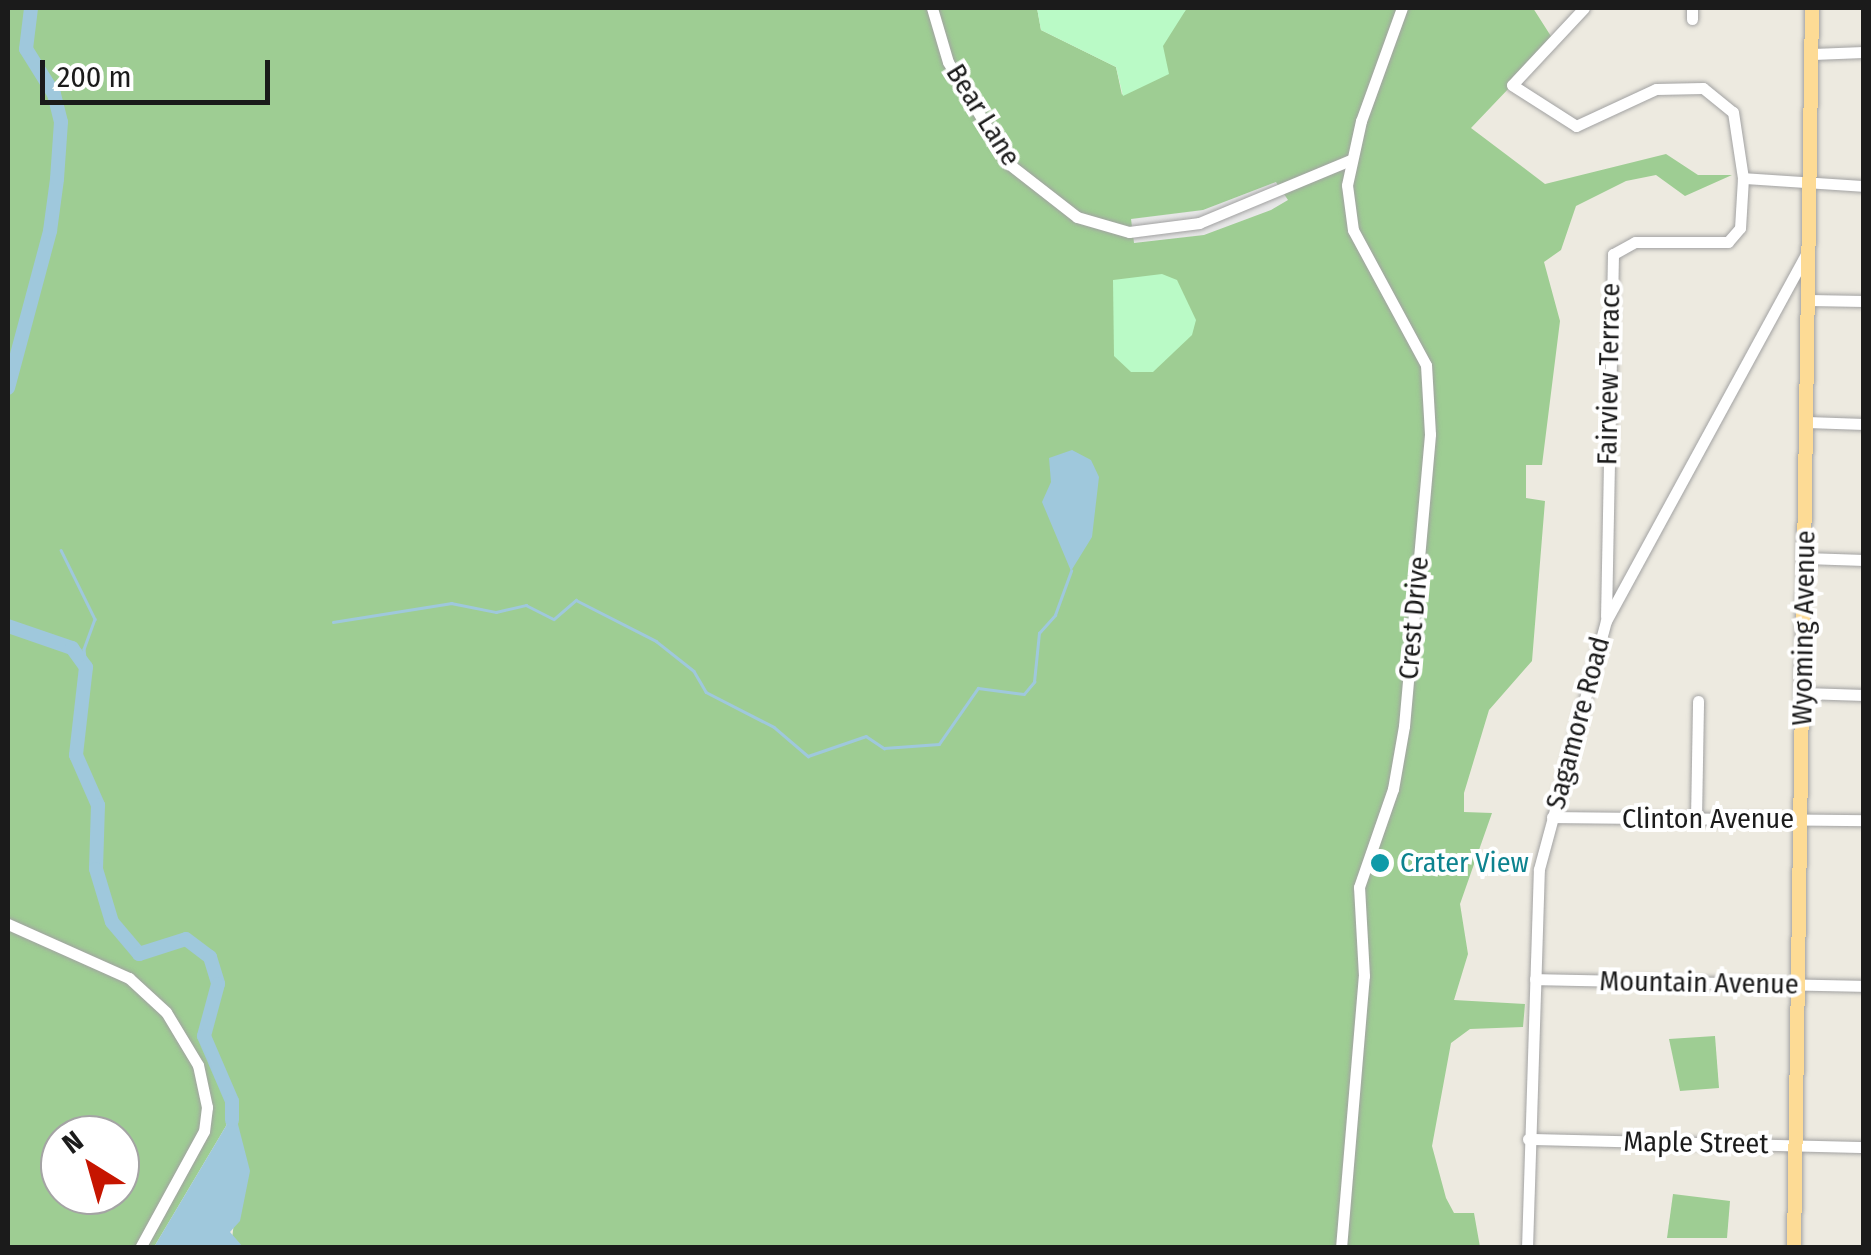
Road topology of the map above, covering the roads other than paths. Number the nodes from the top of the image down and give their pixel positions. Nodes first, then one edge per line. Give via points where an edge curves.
1 (932, 8) edge
2 (1402, 8) edge
3 (1584, 8) edge
4 (1812, 8) edge
5 (1864, 52) edge
6 (1812, 54) junction
7 (1346, 162) junction
8 (1743, 178) junction
9 (1810, 182) junction
10 (1864, 186) edge
11 (1809, 248) junction
12 (1808, 300) junction
13 (1864, 300) edge
14 (1807, 422) junction
15 (1864, 424) edge
16 (1805, 558) junction
17 (1864, 560) edge
18 (1606, 621) junction
19 (1804, 693) junction
20 (1864, 695) edge
21 (1698, 701) dead end
22 (1552, 817) junction
23 (1696, 819) junction
24 (1802, 819) junction
25 (1864, 820) edge
26 (8, 924) edge
27 (1535, 979) junction
28 (1801, 985) junction
29 (1864, 986) edge
30 (1528, 1139) junction
31 (1796, 1145) junction
32 (1864, 1146) edge
33 (140, 1248) edge
34 (1341, 1248) edge
35 (1527, 1248) edge
36 (1794, 1248) edge

1 - 7 street, Bear Lane via 948,62 1009,164 1078,217 1113,230 1165,230
2 - 7 street, Crest Drive
3 - 8 street, Fairview Terrace via 1512,84 1576,126 1656,89 1703,88 1733,112
4 - 6 main road, Wyoming Avenue
5 - 6 street
6 - 9 main road, Wyoming Avenue
7 - 34 street, Crest Drive via 1354,230 1426,365 1430,434 1404,726 1392,789 1358,887 1364,976
8 - 9 street
8 - 18 street, Fairview Terrace via 1740,228 1728,242 1630,242 1611,260
9 - 10 street
9 - 11 main road, Wyoming Avenue
11 - 12 main road, Wyoming Avenue
11 - 18 street, Sagamore Road
12 - 13 street
12 - 14 main road, Wyoming Avenue
14 - 15 street
14 - 16 main road, Wyoming Avenue
16 - 17 street
16 - 19 main road, Wyoming Avenue
18 - 22 street, Sagamore Road
19 - 20 street
19 - 24 main road, Wyoming Avenue
21 - 23 street
22 - 23 street, Clinton Avenue
22 - 27 street, Sagamore Road via 1538,869
23 - 24 street, Clinton Avenue
24 - 25 street, Clinton Avenue
24 - 28 main road, Wyoming Avenue
26 - 33 street via 129,978 166,1012 198,1064 204,1130
27 - 28 street, Mountain Avenue
27 - 30 street, Sagamore Road
28 - 29 street, Mountain Avenue
28 - 31 main road, Wyoming Avenue
30 - 31 street, Maple Street
30 - 35 street, Sagamore Road
31 - 32 street, Maple Street
31 - 36 main road, Wyoming Avenue

